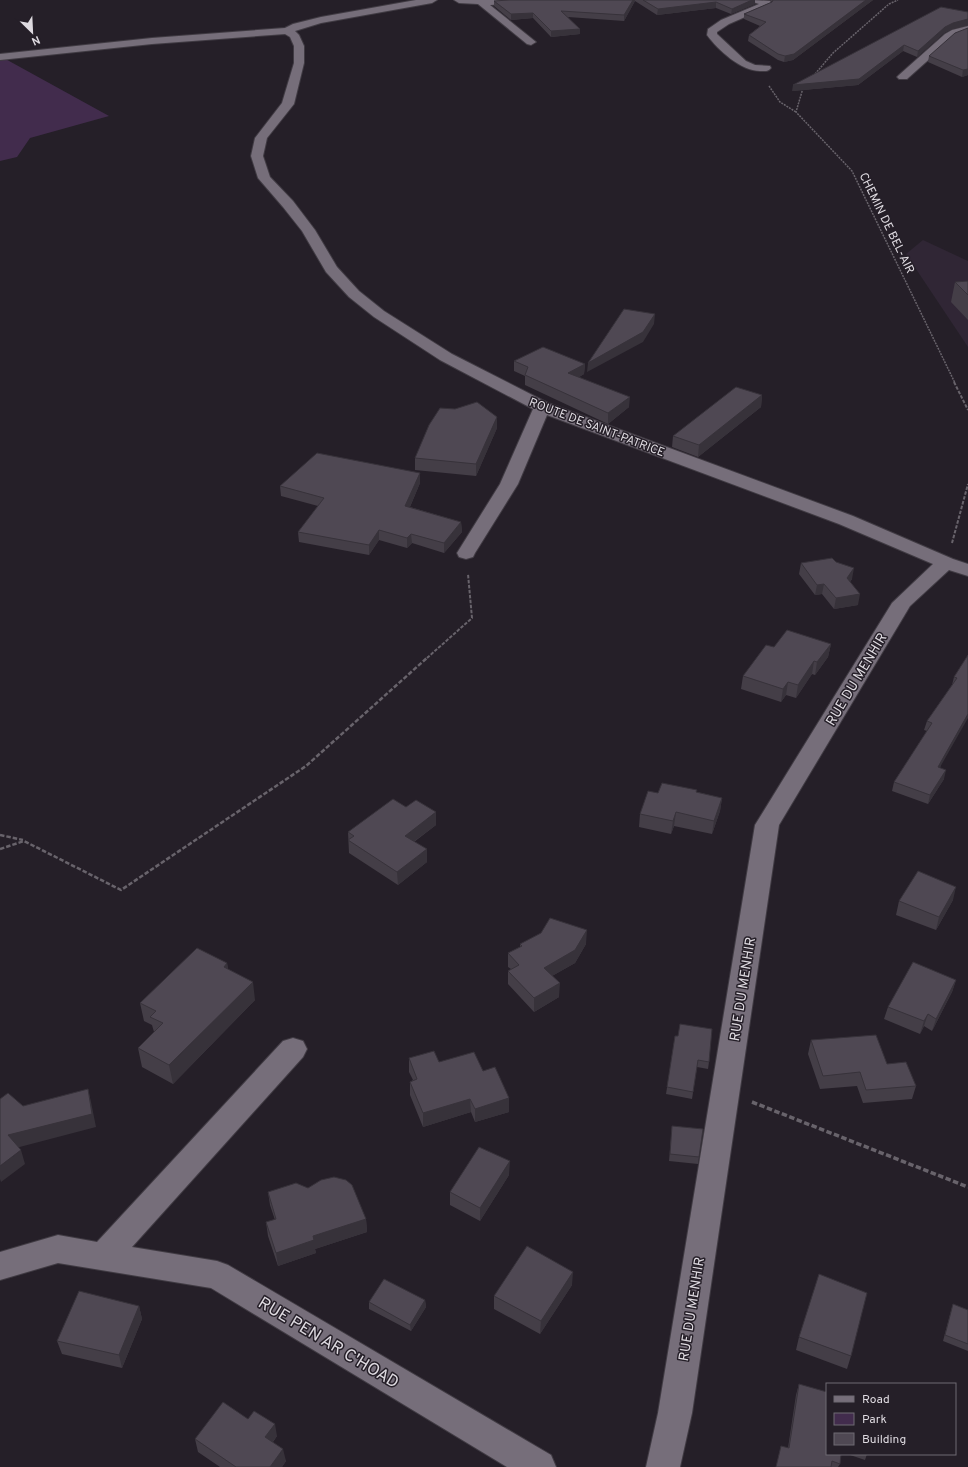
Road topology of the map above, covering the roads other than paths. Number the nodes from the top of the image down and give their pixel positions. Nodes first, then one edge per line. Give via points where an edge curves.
1 (432, 0) edge
2 (459, 0) edge
3 (525, 0) edge
4 (756, 0) edge
5 (481, 2) junction
6 (968, 29) edge
7 (287, 31) junction
8 (961, 41) edge
9 (531, 42) dead end
10 (941, 43) junction
11 (0, 57) edge
12 (764, 68) road end
13 (903, 77) dead end
14 (542, 407) junction
15 (466, 553) road end
16 (957, 566) edge
17 (293, 1049) dead end
18 (104, 1256) junction
19 (0, 1266) edge
20 (539, 1467) edge
21 (663, 1467) edge

1 - 7 street via 321,20
2 - 5 street
3 - 5 street
4 - 12 street via 767,4 725,22 712,31 712,35 742,63 753,68
5 - 9 street
6 - 10 street via 956,32
7 - 11 street via 152,41
7 - 14 street, ROUTE DE SAINT-PATRICE via 294,35 299,46 299,64 288,104 261,138 257,156 264,178 288,204 308,230 331,269 354,294 379,314 446,357
8 - 10 street
10 - 13 street
14 - 15 street via 509,484
14 - 16 street, ROUTE DE SAINT-PATRICE via 839,518
16 - 21 street, RUE DU MENHIR via 902,603 768,826 675,1413
17 - 18 street
18 - 19 street, RUE PEN AR C'HOAD via 58,1249
18 - 20 street, RUE PEN AR C'HOAD via 217,1275

